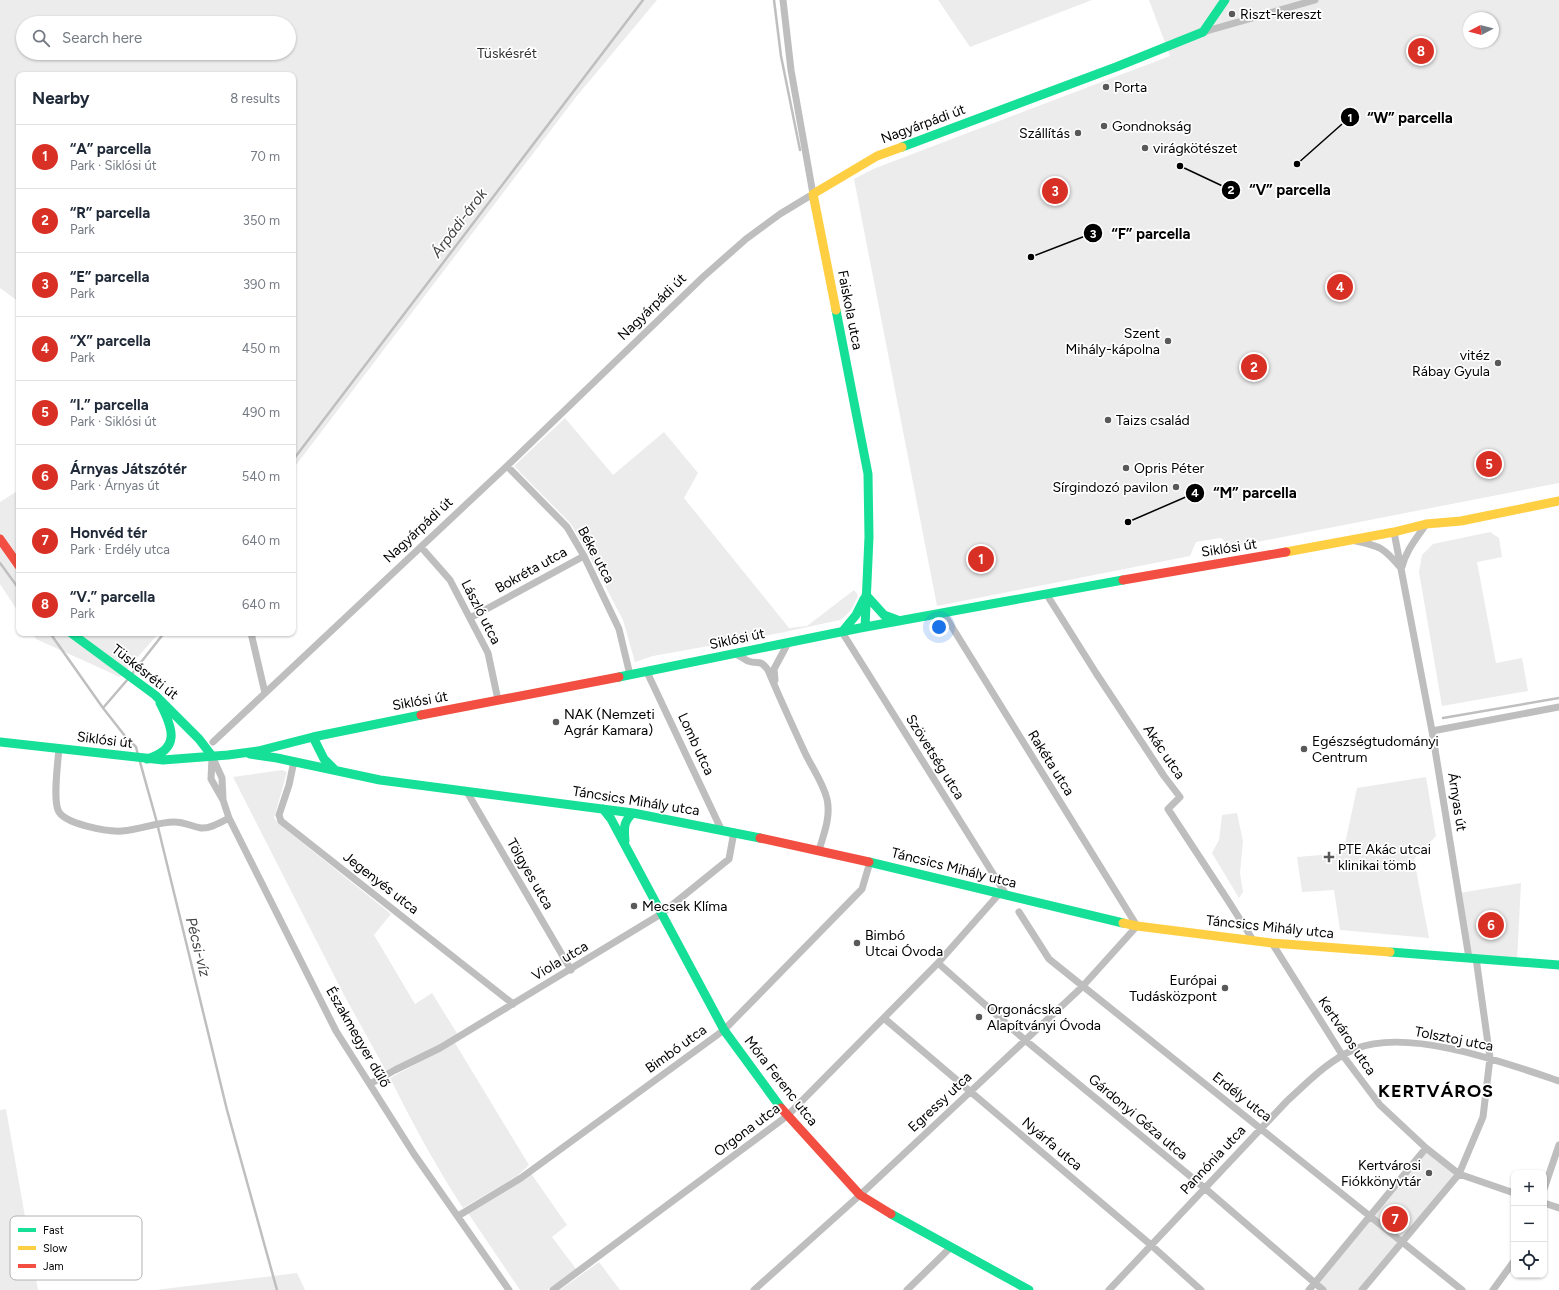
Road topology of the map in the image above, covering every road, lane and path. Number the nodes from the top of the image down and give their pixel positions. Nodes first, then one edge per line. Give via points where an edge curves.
1 (783, 0) edge
2 (1225, 0) edge
3 (1315, 0) edge
4 (1203, 32) junction
5 (813, 194) junction
6 (507, 466) junction
7 (1559, 501) edge
8 (1426, 524) junction
9 (1394, 532) junction
10 (0, 539) edge
11 (1351, 540) junction
12 (421, 547) junction
13 (584, 556) junction
14 (16, 562) edge
15 (1401, 569) junction
16 (866, 595) junction
17 (1047, 595) junction
18 (944, 614) junction
19 (470, 618) junction
20 (903, 621) junction
21 (865, 627) junction
22 (842, 632) junction
23 (75, 636) edge
24 (252, 636) edge
25 (788, 643) junction
26 (736, 654) junction
27 (647, 672) junction
28 (630, 675) junction
29 (265, 694) junction
30 (155, 695) junction
31 (780, 697) junction
32 (498, 700) junction
33 (1559, 707) edge
34 (1432, 731) junction
35 (313, 737) junction
36 (0, 742) edge
37 (213, 742) dead end
38 (59, 748) junction
39 (244, 753) junction
40 (212, 756) junction
41 (147, 759) junction
42 (294, 761) junction
43 (345, 772) junction
44 (467, 792) junction
45 (603, 809) junction
46 (633, 813) junction
47 (230, 818) junction
48 (721, 829) junction
49 (734, 832) junction
50 (626, 845) junction
51 (819, 850) junction
52 (870, 862) junction
53 (1003, 895) junction
54 (1019, 912) dead end
55 (661, 914) junction
56 (1137, 926) junction
57 (1253, 940) junction
58 (1272, 942) junction
59 (1472, 958) junction
60 (938, 963) junction
61 (1559, 965) edge
62 (571, 970) junction
63 (1082, 987) junction
64 (513, 1004) junction
65 (885, 1018) junction
66 (724, 1030) junction
67 (1025, 1040) junction
68 (1343, 1056) junction
69 (1490, 1058) junction
70 (1559, 1081) edge
71 (370, 1084) junction
72 (970, 1092) junction
73 (787, 1116) junction
74 (1260, 1128) junction
75 (1559, 1145) edge
76 (1426, 1148) junction
77 (1459, 1174) junction
78 (1547, 1180) edge
79 (1204, 1188) junction
80 (1511, 1192) edge
81 (860, 1195) junction
82 (1547, 1204) edge
83 (1559, 1208) edge
84 (458, 1216) junction
85 (1371, 1216) junction
86 (1402, 1241) junction
87 (1151, 1245) junction
88 (951, 1247) junction
89 (1511, 1265) edge
90 (1315, 1283) junction
91 (509, 1290) edge
92 (553, 1290) edge
93 (754, 1290) edge
94 (907, 1290) edge
95 (1029, 1290) edge
96 (1109, 1290) edge
97 (1201, 1290) edge
98 (1309, 1290) edge
99 (1322, 1290) edge
100 (1362, 1290) edge
101 (1462, 1290) edge
102 (1493, 1290) edge

1 - 5 street, Faiskola utca via 791,70
2 - 4 street
3 - 4 street
4 - 5 street, Nagyárpádi út via 877,156
5 - 6 street, Nagyárpádi út via 746,239
5 - 16 street, Faiskola utca via 868,474 869,537
6 - 12 street, Nagyárpádi út
6 - 13 street, Béke utca via 567,527
7 - 8 street, Siklósi út via 1461,521
8 - 9 street, Siklósi út
8 - 15 street via 1404,558
9 - 11 street, Siklósi út
9 - 15 street, Árnyas út
10 - 14 street
11 - 15 street via 1377,546
11 - 17 street, Siklósi út
12 - 19 street, László utca via 450,580
12 - 29 street, Nagyárpádi út
13 - 19 street, Bokréta utca
13 - 28 street, Béke utca via 619,629
15 - 34 street, Árnyas út
16 - 20 street via 888,619
16 - 21 street, Faiskola utca
16 - 22 street via 856,615
17 - 18 street, Siklósi út
17 - 57 street, Akác utca via 1155,763 1180,796 1168,809
18 - 20 street, Siklósi út
18 - 56 street, Rakéta utca
19 - 32 street, László utca via 488,653
20 - 21 street, Siklósi út
21 - 22 street, Siklósi út
22 - 25 street, Siklósi út
22 - 53 street, Szövetség utca
23 - 30 street, Tüskésréti út
24 - 29 street
25 - 26 street, Siklósi út
25 - 31 street via 774,669
26 - 27 street, Siklósi út
26 - 31 street via 749,661 762,663 768,670
27 - 28 street, Siklósi út
27 - 48 street, Lomb utca
28 - 32 street, Siklósi út
29 - 37 street, Nagyárpádi út
30 - 40 street, Tüskésréti út via 199,739
30 - 41 street via 168,720 171,738 167,750
31 - 51 street via 827,800 826,826
32 - 35 street, Siklósi út
33 - 34 street
34 - 59 street, Árnyas út via 1456,885
35 - 39 street, Siklósi út
35 - 43 street, Táncsics Mihály utca via 329,765
36 - 38 street, Siklósi út
38 - 41 street, Siklósi út
38 - 47 street via 56,801 62,816 70,821 120,831 183,822 202,828
39 - 40 street, Siklósi út
39 - 42 street, Táncsics Mihály utca
40 - 41 street, Siklósi út
40 - 47 street, Északmegyer dűlő via 222,778 223,800
42 - 43 street, Táncsics Mihály utca
42 - 64 street, Jegenyés utca via 279,815 281,821
43 - 44 street, Táncsics Mihály utca via 380,780
44 - 45 street, Táncsics Mihály utca
44 - 62 street, Tölgyes utca
45 - 46 street, Táncsics Mihály utca
45 - 50 street, Móra Ferenc utca
46 - 48 street, Táncsics Mihály utca
46 - 50 street, Móra Ferenc utca via 626,819
47 - 71 street, Északmegyer dűlő via 336,1031
48 - 49 street, Táncsics Mihály utca
49 - 51 street, Táncsics Mihály utca
49 - 55 street, Viola utca via 728,859
50 - 55 street, Móra Ferenc utca
51 - 52 street, Táncsics Mihály utca
52 - 53 street, Táncsics Mihály utca
52 - 66 street, Bimbó utca via 862,889
53 - 56 street, Táncsics Mihály utca
53 - 60 street, Orgona utca
54 - 63 street, Erdély utca via 1049,959
55 - 62 street, Viola utca
55 - 66 street, Móra Ferenc utca
56 - 57 street, Táncsics Mihály utca
56 - 63 street, Egressy utca
57 - 58 street, Táncsics Mihály utca
58 - 59 street, Táncsics Mihály utca
58 - 68 street, Kertváros utca
59 - 61 street, Táncsics Mihály utca
59 - 69 street, Árnyas út
60 - 65 street, Orgona utca
60 - 67 street, Gárdonyi Géza utca
62 - 64 street, Viola utca
63 - 67 street, Egressy utca
63 - 74 street, Erdély utca
64 - 71 street, Viola utca via 440,1048
65 - 72 street, Nyárfa utca
65 - 73 street, Orgona utca
66 - 73 street, Móra Ferenc utca
66 - 84 street, Bimbó utca via 521,1178
67 - 72 street, Egressy utca
67 - 79 street, Gárdonyi Géza utca
68 - 69 street, Tolsztoj utca via 1356,1049 1402,1042
68 - 74 street, Pannónia utca via 1316,1074
68 - 76 street, Kertváros utca via 1380,1105
69 - 70 street, Tolsztoj utca
69 - 77 street, Árnyas út via 1483,1117
71 - 84 street, Északmegyer dűlő via 414,1154
72 - 81 street, Egressy utca
72 - 87 street, Nyárfa utca
73 - 81 street, Móra Ferenc utca
73 - 92 street, Orgona utca
74 - 79 street, Pannónia utca
74 - 85 street, Erdély utca
75 - 78 street
76 - 77 street, Kertváros utca
76 - 85 street
77 - 80 street, Kertváros utca
77 - 86 street, Árnyas út
79 - 87 street, Pannónia utca
79 - 90 street, Gárdonyi Géza utca
81 - 88 street, Móra Ferenc utca
81 - 93 street, Egressy utca
82 - 83 street
84 - 91 street, Északmegyer dűlő
85 - 86 street, Erdély utca
85 - 90 street
86 - 100 street, Árnyas út
86 - 101 street, Erdély utca
87 - 96 street, Pannónia utca
87 - 97 street, Nyárfa utca
88 - 94 street
88 - 95 street, Móra Ferenc utca
89 - 102 street
90 - 98 street
90 - 99 street, Gárdonyi Géza utca

